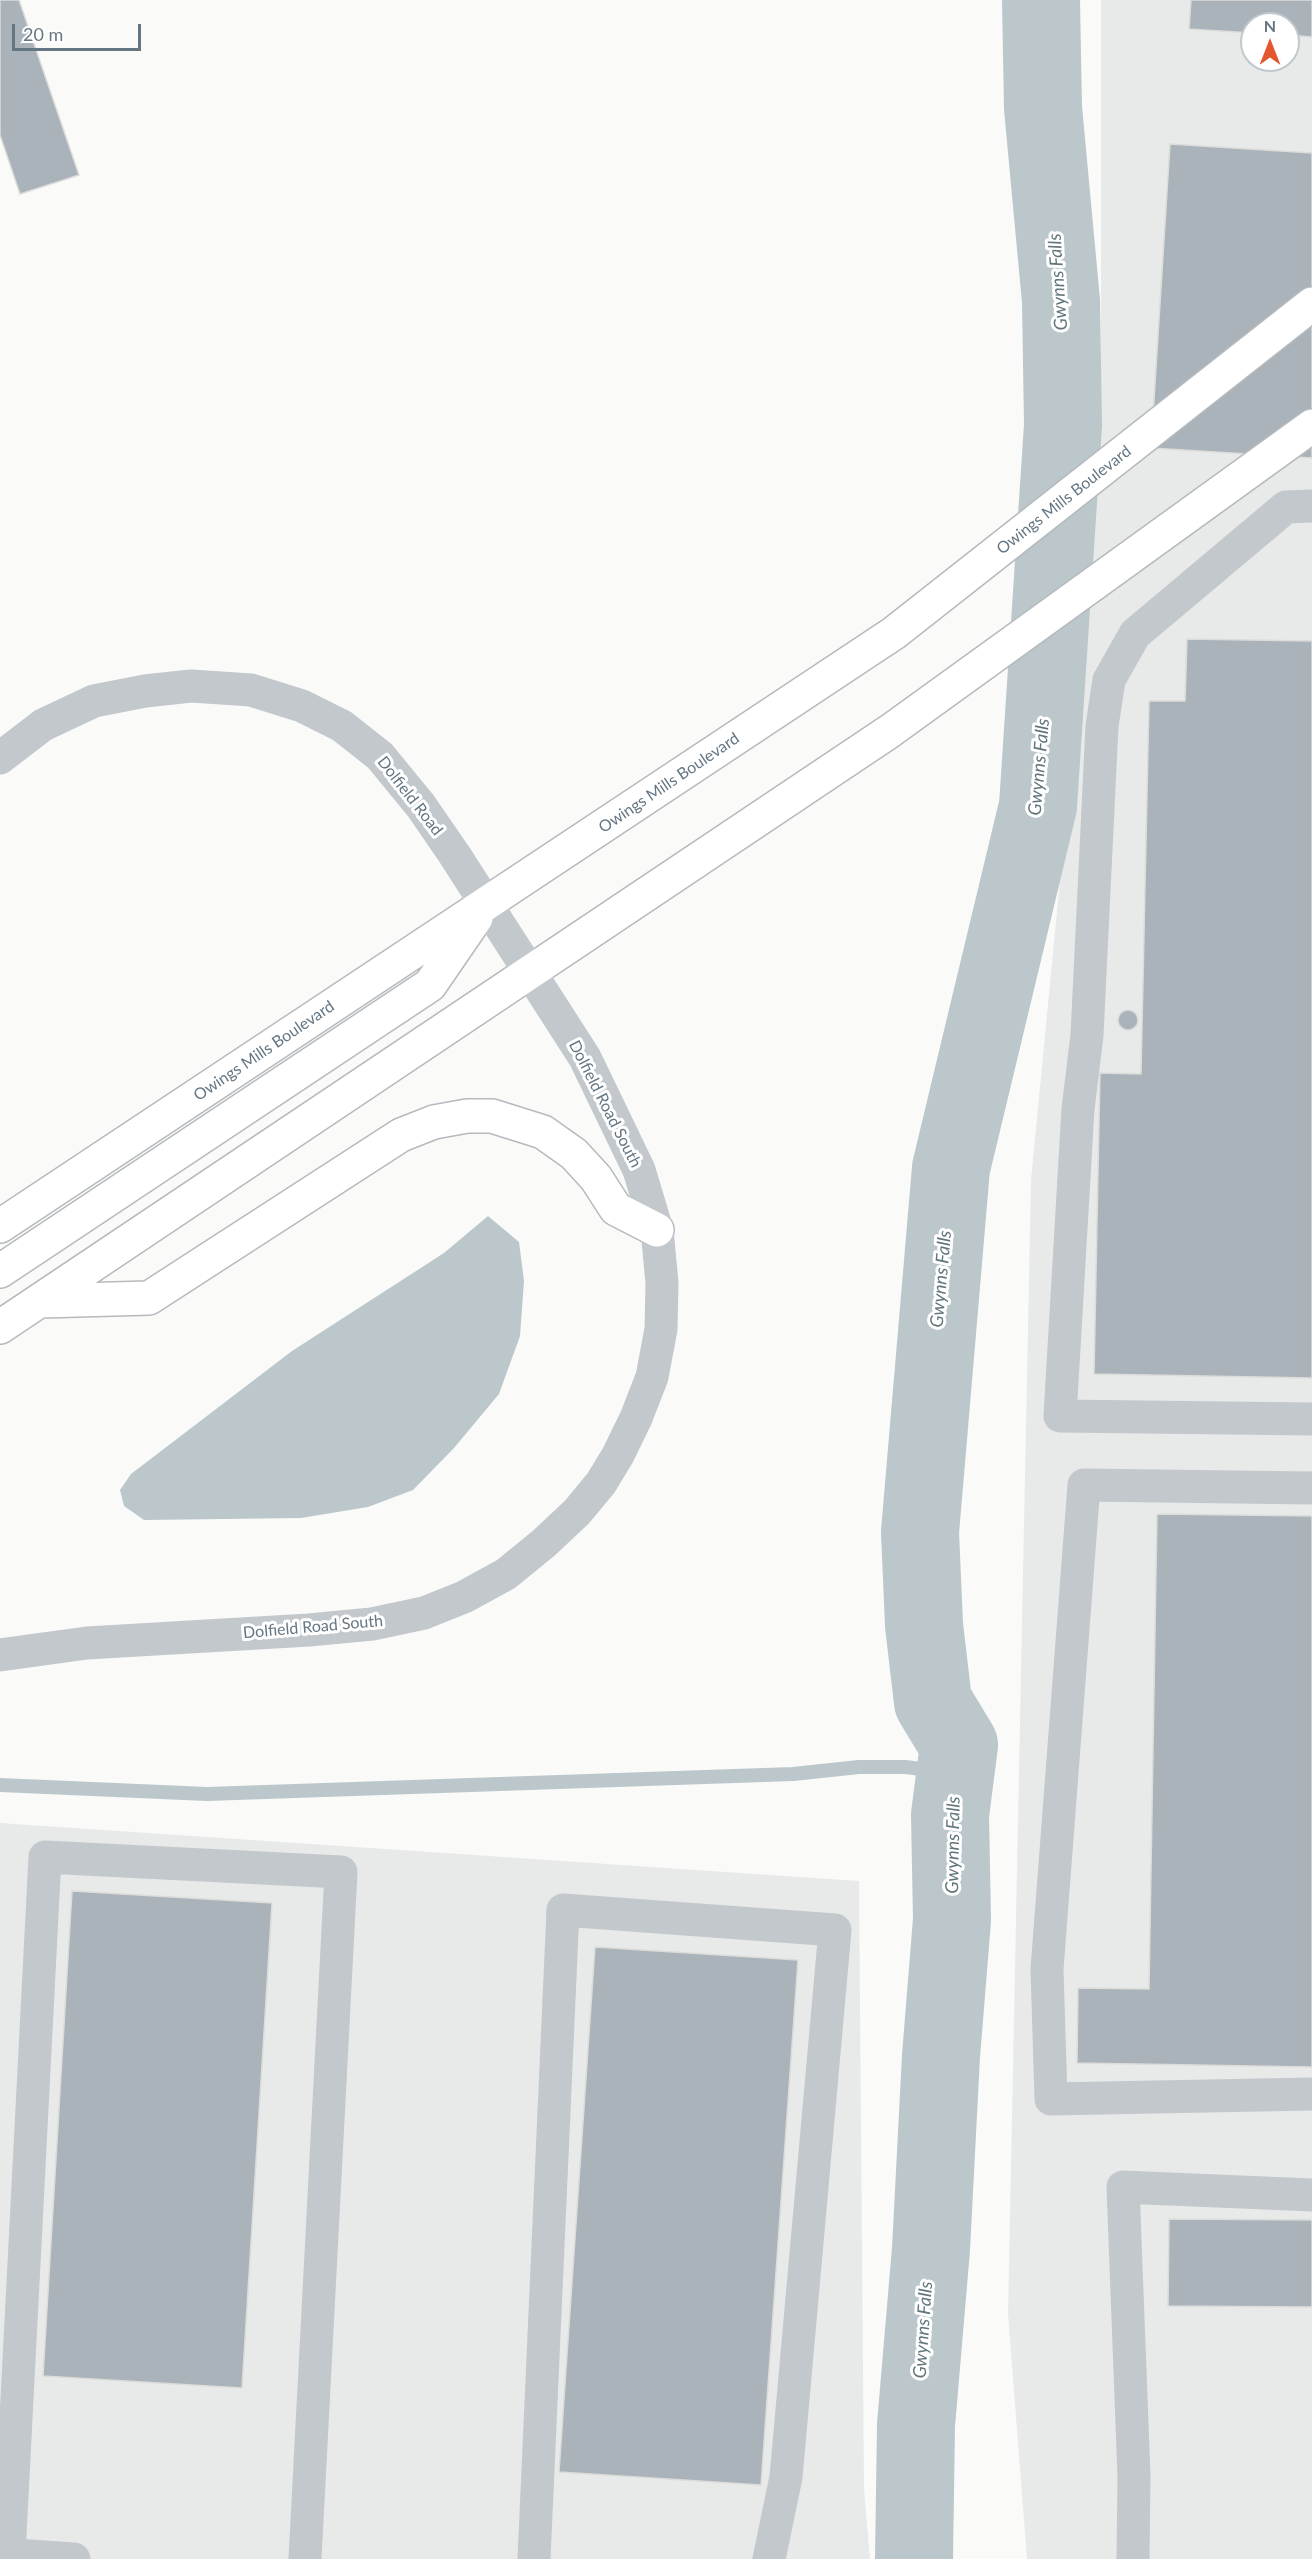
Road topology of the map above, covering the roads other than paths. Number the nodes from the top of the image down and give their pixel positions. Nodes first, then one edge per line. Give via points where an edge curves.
1 (1312, 304) edge
2 (1312, 426) edge
3 (1312, 506) edge
4 (0, 758) edge
5 (486, 904) junction
6 (530, 972) junction
7 (0, 1226) edge
8 (657, 1230) junction
9 (0, 1270) edge
10 (41, 1300) junction
11 (0, 1327) edge
12 (1312, 1419) edge
13 (1312, 1488) edge
14 (0, 1655) edge
15 (1312, 2094) edge
16 (1312, 2195) edge
17 (4, 2554) edge
18 (74, 2559) edge
19 (305, 2559) edge
20 (534, 2559) edge
21 (769, 2559) edge
22 (1133, 2559) edge

1 - 5 main road, Owings Mills Boulevard via 894,633
2 - 6 main road via 890,731
3 - 12 street via 1286,507 1135,634 1109,680 1102,726 1087,1035 1078,1109 1060,1416
4 - 5 street, Dolfield Road via 43,725 94,701 191,686 251,690 272,696 342,726 380,756 421,806
5 - 6 street, Dolfield Road
5 - 7 main road, Owings Mills Boulevard
5 - 9 main road via 430,985
6 - 8 street, Dolfield Road South via 585,1058 616,1119 639,1170
6 - 10 main road
8 - 10 main road via 616,1209 574,1154 543,1132 492,1116 466,1116 434,1122 401,1135 149,1298
8 - 14 street, Dolfield Road South via 661,1329 652,1377 636,1418 601,1483 577,1512 506,1574 424,1613 372,1624 87,1643
10 - 11 main road
13 - 15 street via 1084,1485 1047,1969 1051,2099
16 - 22 street via 1123,2187 1134,2476
17 - 18 street
17 - 19 street via 45,1857 341,1872
20 - 21 street via 564,1910 836,1930 786,2477

